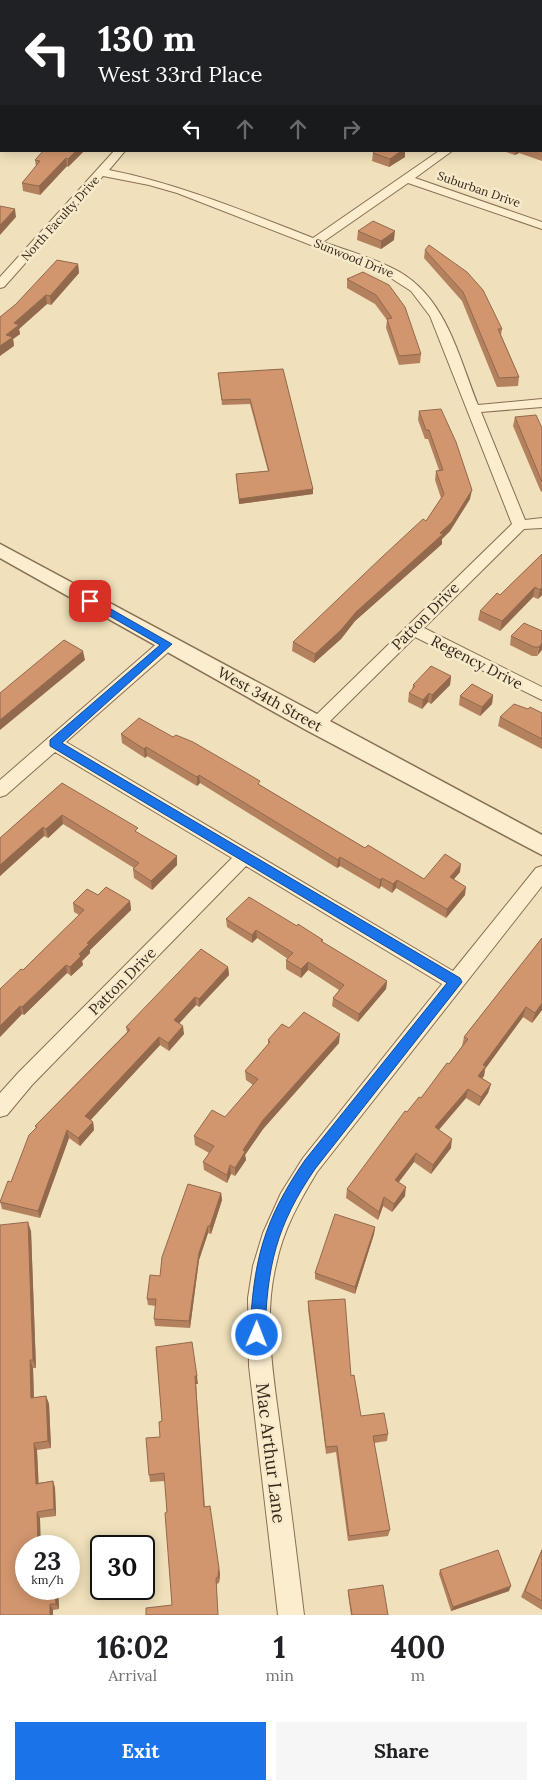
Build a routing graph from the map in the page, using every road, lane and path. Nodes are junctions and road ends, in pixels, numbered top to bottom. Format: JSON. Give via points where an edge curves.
{"nodes":[{"id":1,"x":119,"y":152,"type":"edge"},
{"id":2,"x":446,"y":152,"type":"edge"},
{"id":3,"x":100,"y":172,"type":"junction"},
{"id":4,"x":407,"y":179,"type":"junction"},
{"id":5,"x":542,"y":226,"type":"edge"},
{"id":6,"x":315,"y":242,"type":"junction"},
{"id":7,"x":0,"y":284,"type":"edge"},
{"id":8,"x":542,"y":403,"type":"edge"},
{"id":9,"x":473,"y":409,"type":"junction"},
{"id":10,"x":542,"y":523,"type":"edge"},
{"id":11,"x":520,"y":525,"type":"junction"},
{"id":12,"x":0,"y":550,"type":"edge"},
{"id":13,"x":412,"y":629,"type":"junction"},
{"id":14,"x":167,"y":644,"type":"junction"},
{"id":15,"x":542,"y":694,"type":"edge"},
{"id":16,"x":316,"y":725,"type":"junction"},
{"id":17,"x":54,"y":743,"type":"junction"},
{"id":18,"x":0,"y":790,"type":"edge"},
{"id":19,"x":542,"y":846,"type":"edge"},
{"id":20,"x":245,"y":856,"type":"junction"},
{"id":21,"x":542,"y":873,"type":"edge"},
{"id":22,"x":455,"y":982,"type":"junction"},
{"id":23,"x":0,"y":1108,"type":"edge"},
{"id":24,"x":291,"y":1615,"type":"edge"}],
"edges":[{"from":1,"to":3,"type":"street","name":"North Faculty Drive"},
{"from":2,"to":4,"type":"street"},
{"from":3,"to":6,"type":"street","name":"Sunwood Drive","via":[[172,188]]},
{"from":3,"to":7,"type":"street","name":"North Faculty Drive"},
{"from":4,"to":5,"type":"street","name":"Suburban Drive"},
{"from":4,"to":6,"type":"street"},
{"from":6,"to":9,"type":"street","name":"Sunwood Drive","via":[[387,270],[424,296],[436,316]]},
{"from":8,"to":9,"type":"street"},
{"from":9,"to":11,"type":"street","name":"Sunwood Drive"},
{"from":10,"to":11,"type":"street"},
{"from":11,"to":13,"type":"street","name":"Patton Drive"},
{"from":12,"to":14,"type":"street","name":"West 34th Street"},
{"from":13,"to":15,"type":"street","name":"Regency Drive"},
{"from":13,"to":16,"type":"street","name":"Patton Drive"},
{"from":14,"to":16,"type":"street","name":"West 34th Street"},
{"from":14,"to":17,"type":"street"},
{"from":16,"to":19,"type":"street","name":"West 34th Street"},
{"from":17,"to":18,"type":"street"},
{"from":17,"to":20,"type":"street"},
{"from":20,"to":22,"type":"street"},
{"from":20,"to":23,"type":"street","name":"Patton Drive"},
{"from":21,"to":22,"type":"street","name":"Mac Arthur Lane"},
{"from":22,"to":24,"type":"street","name":"Mac Arthur Lane","via":[[299,1181],[279,1216],[265,1258],[259,1290],[257,1335]]}]}
